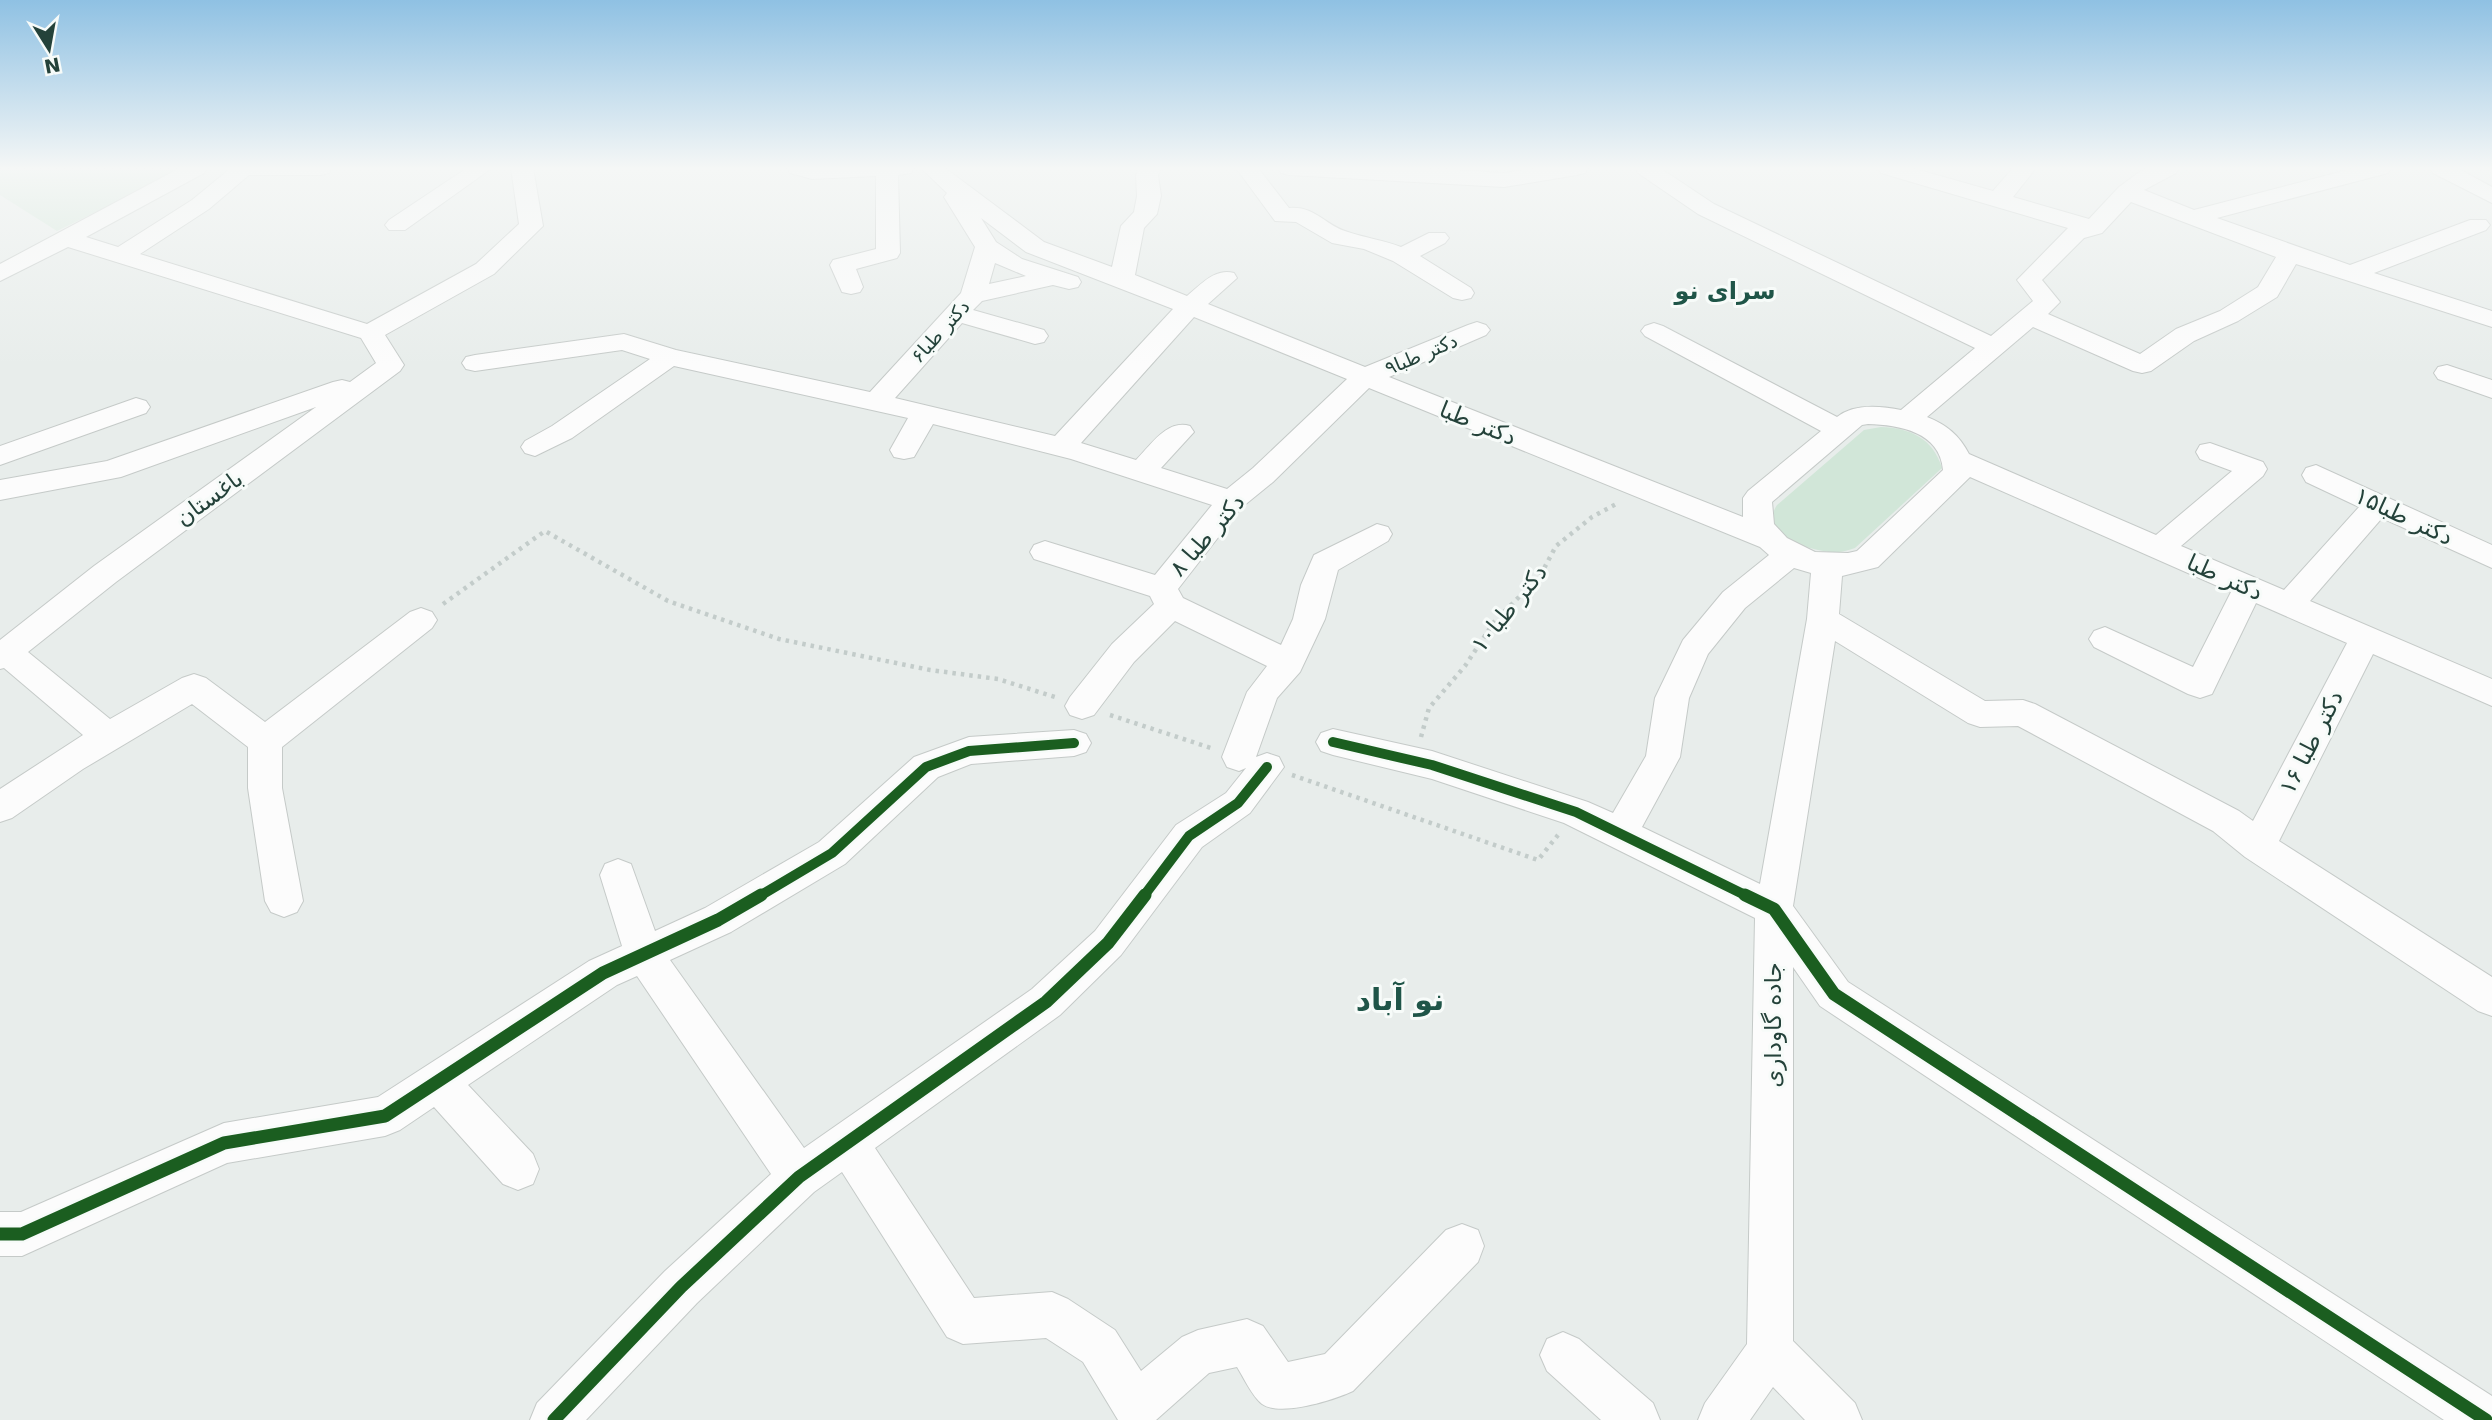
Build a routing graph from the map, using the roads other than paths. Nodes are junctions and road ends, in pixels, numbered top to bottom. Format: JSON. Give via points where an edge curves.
{"nodes":[{"id":1,"x":75,"y":234,"type":"edge"},
{"id":2,"x":155,"y":234,"type":"edge"},
{"id":3,"x":522,"y":234,"type":"edge"},
{"id":4,"x":888,"y":234,"type":"edge"},
{"id":5,"x":979,"y":234,"type":"edge"},
{"id":6,"x":1018,"y":234,"type":"edge"},
{"id":7,"x":1131,"y":234,"type":"edge"},
{"id":8,"x":1334,"y":234,"type":"edge"},
{"id":9,"x":1759,"y":234,"type":"edge"},
{"id":10,"x":2075,"y":234,"type":"edge"},
{"id":11,"x":2238,"y":234,"type":"edge"},
{"id":12,"x":2454,"y":234,"type":"edge"},
{"id":13,"x":1437,"y":238,"type":"dead end"},
{"id":14,"x":67,"y":239,"type":"junction"},
{"id":15,"x":987,"y":247,"type":"junction"},
{"id":16,"x":1035,"y":247,"type":"junction"},
{"id":17,"x":2290,"y":254,"type":"junction"},
{"id":18,"x":120,"y":256,"type":"junction"},
{"id":19,"x":1402,"y":256,"type":"junction"},
{"id":20,"x":1013,"y":264,"type":"junction"},
{"id":21,"x":2352,"y":273,"type":"junction"},
{"id":22,"x":0,"y":274,"type":"edge"},
{"id":23,"x":1052,"y":278,"type":"junction"},
{"id":24,"x":1225,"y":278,"type":"dead end"},
{"id":25,"x":1122,"y":279,"type":"junction"},
{"id":26,"x":851,"y":287,"type":"dead end"},
{"id":27,"x":1462,"y":293,"type":"dead end"},
{"id":28,"x":965,"y":304,"type":"junction"},
{"id":29,"x":1188,"y":308,"type":"junction"},
{"id":30,"x":2030,"y":316,"type":"junction"},
{"id":31,"x":2492,"y":319,"type":"edge"},
{"id":32,"x":1477,"y":330,"type":"dead end"},
{"id":33,"x":1654,"y":331,"type":"dead end"},
{"id":34,"x":370,"y":333,"type":"junction"},
{"id":35,"x":1035,"y":336,"type":"dead end"},
{"id":36,"x":1993,"y":347,"type":"junction"},
{"id":37,"x":670,"y":357,"type":"junction"},
{"id":38,"x":475,"y":363,"type":"dead end"},
{"id":39,"x":2447,"y":373,"type":"dead end"},
{"id":40,"x":375,"y":376,"type":"junction"},
{"id":41,"x":1365,"y":377,"type":"junction"},
{"id":42,"x":2492,"y":390,"type":"edge"},
{"id":43,"x":874,"y":404,"type":"junction"},
{"id":44,"x":136,"y":407,"type":"dead end"},
{"id":45,"x":925,"y":412,"type":"junction"},
{"id":46,"x":1907,"y":419,"type":"junction"},
{"id":47,"x":1839,"y":429,"type":"junction"},
{"id":48,"x":1180,"y":432,"type":"dead end"},
{"id":49,"x":535,"y":447,"type":"dead end"},
{"id":50,"x":1061,"y":447,"type":"junction"},
{"id":51,"x":904,"y":450,"type":"dead end"},
{"id":52,"x":2210,"y":452,"type":"dead end"},
{"id":53,"x":0,"y":456,"type":"edge"},
{"id":54,"x":1959,"y":461,"type":"junction"},
{"id":55,"x":1140,"y":472,"type":"junction"},
{"id":56,"x":2316,"y":475,"type":"dead end"},
{"id":57,"x":0,"y":490,"type":"edge"},
{"id":58,"x":1231,"y":501,"type":"junction"},
{"id":59,"x":2378,"y":504,"type":"junction"},
{"id":60,"x":1377,"y":534,"type":"dead end"},
{"id":61,"x":1779,"y":547,"type":"junction"},
{"id":62,"x":2159,"y":548,"type":"junction"},
{"id":63,"x":1045,"y":552,"type":"dead end"},
{"id":64,"x":2492,"y":557,"type":"edge"},
{"id":65,"x":1828,"y":565,"type":"junction"},
{"id":66,"x":2249,"y":587,"type":"junction"},
{"id":67,"x":1167,"y":597,"type":"junction"},
{"id":68,"x":2289,"y":605,"type":"junction"},
{"id":69,"x":1823,"y":619,"type":"junction"},
{"id":70,"x":421,"y":620,"type":"road end"},
{"id":71,"x":2365,"y":638,"type":"junction"},
{"id":72,"x":2105,"y":639,"type":"dead end"},
{"id":73,"x":3,"y":654,"type":"edge"},
{"id":74,"x":1289,"y":663,"type":"junction"},
{"id":75,"x":2492,"y":693,"type":"edge"},
{"id":76,"x":1082,"y":706,"type":"road end"},
{"id":77,"x":107,"y":736,"type":"junction"},
{"id":78,"x":265,"y":741,"type":"junction"},
{"id":79,"x":1333,"y":742,"type":"dead end"},
{"id":80,"x":1074,"y":743,"type":"dead end"},
{"id":81,"x":0,"y":808,"type":"edge"},
{"id":82,"x":1620,"y":833,"type":"junction"},
{"id":83,"x":2258,"y":846,"type":"junction"},
{"id":84,"x":618,"y":876,"type":"dead end"},
{"id":85,"x":284,"y":901,"type":"dead end"},
{"id":86,"x":1774,"y":909,"type":"junction"},
{"id":87,"x":644,"y":954,"type":"junction"},
{"id":88,"x":2492,"y":997,"type":"edge"},
{"id":89,"x":437,"y":1081,"type":"junction"},
{"id":90,"x":847,"y":1143,"type":"junction"},
{"id":91,"x":518,"y":1169,"type":"dead end"},
{"id":92,"x":799,"y":1177,"type":"junction"},
{"id":93,"x":0,"y":1234,"type":"edge"},
{"id":94,"x":1462,"y":1246,"type":"dead end"},
{"id":95,"x":1770,"y":1351,"type":"junction"},
{"id":96,"x":1563,"y":1355,"type":"dead end"},
{"id":97,"x":554,"y":1420,"type":"edge"},
{"id":98,"x":1636,"y":1420,"type":"edge"},
{"id":99,"x":1722,"y":1420,"type":"edge"},
{"id":100,"x":1838,"y":1420,"type":"edge"},
{"id":101,"x":2486,"y":1420,"type":"edge"}],
"edges":[{"from":1,"to":14,"type":"street"},
{"from":2,"to":18,"type":"street"},
{"from":3,"to":34,"type":"street","via":[[485,269]]},
{"from":4,"to":26,"type":"street","via":[[888,253],[842,265]]},
{"from":5,"to":15,"type":"street","name":"دکتر طبا"},
{"from":6,"to":16,"type":"street","name":"دکتر طبا"},
{"from":7,"to":25,"type":"street"},
{"from":8,"to":19,"type":"street"},
{"from":9,"to":36,"type":"street"},
{"from":10,"to":30,"type":"street","via":[[2029,280],[2047,302]]},
{"from":11,"to":17,"type":"street"},
{"from":12,"to":21,"type":"street"},
{"from":13,"to":19,"type":"street"},
{"from":14,"to":18,"type":"street"},
{"from":14,"to":22,"type":"street"},
{"from":15,"to":20,"type":"street","name":"دکتر طبا"},
{"from":15,"to":28,"type":"street","name":"دکتر طبا۶"},
{"from":16,"to":20,"type":"street"},
{"from":16,"to":25,"type":"street","name":"دکتر طبا"},
{"from":17,"to":21,"type":"street"},
{"from":17,"to":30,"type":"street","via":[[2268,292],[2185,335],[2142,365]]},
{"from":18,"to":34,"type":"street"},
{"from":19,"to":27,"type":"street"},
{"from":20,"to":23,"type":"street","name":"دکتر طبا"},
{"from":21,"to":31,"type":"street"},
{"from":23,"to":28,"type":"street"},
{"from":23,"to":29,"type":"street","name":"دکتر طبا"},
{"from":24,"to":29,"type":"street"},
{"from":25,"to":29,"type":"street","name":"دکتر طبا"},
{"from":28,"to":35,"type":"street"},
{"from":28,"to":43,"type":"street","name":"دکتر طبا۶"},
{"from":29,"to":41,"type":"street","name":"دکتر طبا"},
{"from":29,"to":50,"type":"street"},
{"from":30,"to":36,"type":"street"},
{"from":32,"to":41,"type":"street","name":"دکتر طبا۹"},
{"from":33,"to":47,"type":"street"},
{"from":34,"to":40,"type":"street","via":[[391,365]]},
{"from":36,"to":46,"type":"street"},
{"from":37,"to":38,"type":"street","via":[[624,342]]},
{"from":37,"to":43,"type":"street"},
{"from":37,"to":49,"type":"street"},
{"from":39,"to":42,"type":"street"},
{"from":40,"to":57,"type":"street","via":[[111,470]]},
{"from":40,"to":73,"type":"street","name":"باغستان"},
{"from":41,"to":58,"type":"street","name":"دکتر طبا ۸"},
{"from":41,"to":61,"type":"street","name":"دکتر طبا"},
{"from":43,"to":45,"type":"street"},
{"from":44,"to":53,"type":"street"},
{"from":45,"to":50,"type":"street"},
{"from":45,"to":51,"type":"street"},
{"from":46,"to":47,"type":"street","via":[[1868,415]]},
{"from":46,"to":54,"type":"street","via":[[1941,436]]},
{"from":47,"to":61,"type":"street","via":[[1758,498],[1756,518]]},
{"from":48,"to":55,"type":"street"},
{"from":50,"to":55,"type":"street"},
{"from":52,"to":62,"type":"street","via":[[2253,469]]},
{"from":54,"to":62,"type":"street","name":"دکتر طبا"},
{"from":54,"to":65,"type":"street","via":[[1958,473],[1867,559]]},
{"from":55,"to":58,"type":"street"},
{"from":56,"to":59,"type":"street","name":"دکتر طبا۱۵"},
{"from":58,"to":67,"type":"street","name":"دکتر طبا ۸"},
{"from":59,"to":64,"type":"street","name":"دکتر طبا۱۵"},
{"from":59,"to":68,"type":"street"},
{"from":60,"to":74,"type":"street","via":[[1325,564]]},
{"from":61,"to":65,"type":"street","name":"دکتر طبا"},
{"from":61,"to":82,"type":"street","via":[[1695,648],[1672,698],[1663,757]]},
{"from":62,"to":66,"type":"street","name":"دکتر طبا"},
{"from":63,"to":67,"type":"street"},
{"from":65,"to":69,"type":"street","name":"جاده گاوداری"},
{"from":66,"to":68,"type":"street","name":"دکتر طبا"},
{"from":66,"to":72,"type":"street","via":[[2200,685]]},
{"from":67,"to":74,"type":"street"},
{"from":67,"to":76,"type":"street","name":"دکتر طبا ۸"},
{"from":68,"to":71,"type":"street","name":"دکتر طبا"},
{"from":69,"to":83,"type":"street","via":[[1980,714],[2023,713],[2226,821]]},
{"from":69,"to":86,"type":"street","name":"جاده گاوداری"},
{"from":70,"to":78,"type":"street"},
{"from":71,"to":75,"type":"street","name":"دکتر طبا"},
{"from":71,"to":83,"type":"street","name":"دکتر طبا ۱۶"},
{"from":73,"to":77,"type":"street"},
{"from":74,"to":90,"type":"street","via":[[1263,692],[1253,762],[1238,803],[1189,836],[1108,943],[1046,1002]]},
{"from":77,"to":78,"type":"street","via":[[194,687]]},
{"from":77,"to":81,"type":"street"},
{"from":78,"to":85,"type":"street","via":[[265,788]]},
{"from":79,"to":82,"type":"street","via":[[1414,761],[1576,812]]},
{"from":80,"to":87,"type":"street","via":[[969,751],[926,767],[832,853],[718,920]]},
{"from":82,"to":86,"type":"street"},
{"from":83,"to":88,"type":"street"},
{"from":84,"to":87,"type":"street"},
{"from":86,"to":95,"type":"street","name":"جاده گاوداری"},
{"from":86,"to":101,"type":"street","via":[[1834,994]]},
{"from":87,"to":89,"type":"street","via":[[603,973]]},
{"from":87,"to":92,"type":"street"},
{"from":89,"to":91,"type":"street"},
{"from":89,"to":93,"type":"street","via":[[384,1116],[224,1143],[22,1234]]},
{"from":90,"to":92,"type":"street"},
{"from":90,"to":94,"type":"street","via":[[962,1321],[1052,1315],[1099,1346],[1136,1406],[1198,1353],[1247,1342],[1278,1387],[1337,1375]]},
{"from":92,"to":97,"type":"street","via":[[681,1287]]},
{"from":95,"to":99,"type":"street"},
{"from":95,"to":100,"type":"street"},
{"from":96,"to":98,"type":"street"}]}
